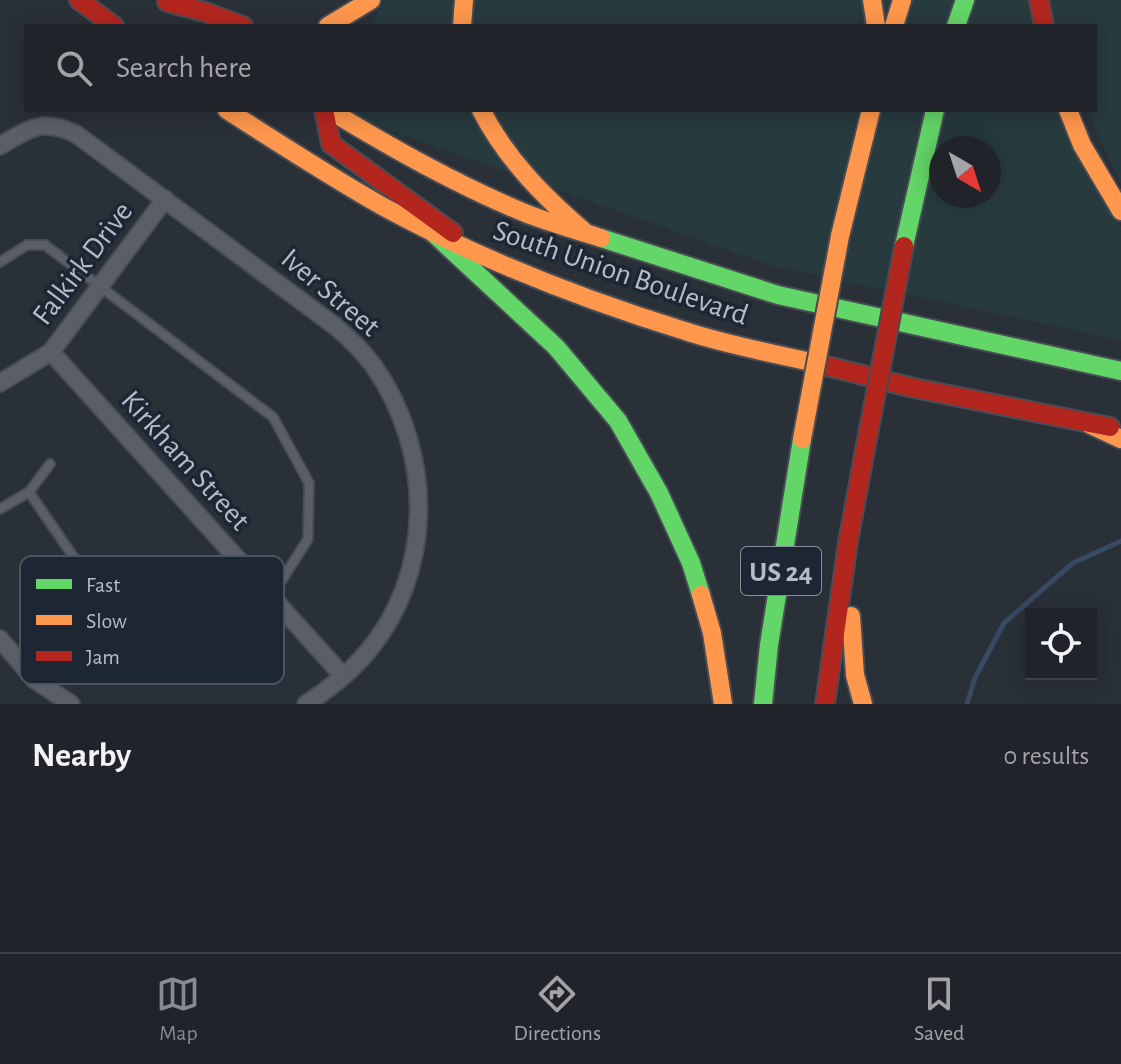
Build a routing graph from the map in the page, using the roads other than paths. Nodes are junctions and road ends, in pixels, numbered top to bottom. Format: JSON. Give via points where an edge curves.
{"nodes":[{"id":1,"x":79,"y":0,"type":"edge"},
{"id":2,"x":371,"y":0,"type":"edge"},
{"id":3,"x":384,"y":0,"type":"edge"},
{"id":4,"x":464,"y":0,"type":"edge"},
{"id":5,"x":872,"y":0,"type":"edge"},
{"id":6,"x":902,"y":0,"type":"edge"},
{"id":7,"x":965,"y":0,"type":"edge"},
{"id":8,"x":1039,"y":0,"type":"edge"},
{"id":9,"x":166,"y":1,"type":"edge"},
{"id":10,"x":111,"y":24,"type":"edge"},
{"id":11,"x":199,"y":24,"type":"edge"},
{"id":12,"x":238,"y":24,"type":"edge"},
{"id":13,"x":331,"y":24,"type":"edge"},
{"id":14,"x":369,"y":24,"type":"edge"},
{"id":15,"x":462,"y":24,"type":"edge"},
{"id":16,"x":876,"y":24,"type":"edge"},
{"id":17,"x":895,"y":24,"type":"edge"},
{"id":18,"x":957,"y":24,"type":"edge"},
{"id":19,"x":1044,"y":24,"type":"edge"},
{"id":20,"x":230,"y":112,"type":"edge"},
{"id":21,"x":326,"y":112,"type":"edge"},
{"id":22,"x":330,"y":112,"type":"edge"},
{"id":23,"x":482,"y":112,"type":"edge"},
{"id":24,"x":871,"y":112,"type":"edge"},
{"id":25,"x":935,"y":112,"type":"edge"},
{"id":26,"x":1069,"y":112,"type":"edge"},
{"id":27,"x":0,"y":146,"type":"edge"},
{"id":28,"x":165,"y":199,"type":"junction"},
{"id":29,"x":1121,"y":211,"type":"edge"},
{"id":30,"x":430,"y":230,"type":"junction"},
{"id":31,"x":586,"y":233,"type":"junction"},
{"id":32,"x":483,"y":255,"type":"junction"},
{"id":33,"x":0,"y":262,"type":"edge"},
{"id":34,"x":101,"y":285,"type":"junction"},
{"id":35,"x":51,"y":352,"type":"junction"},
{"id":36,"x":1121,"y":371,"type":"edge"},
{"id":37,"x":0,"y":383,"type":"edge"},
{"id":38,"x":1089,"y":424,"type":"junction"},
{"id":39,"x":1121,"y":428,"type":"edge"},
{"id":40,"x":1121,"y":439,"type":"edge"},
{"id":41,"x":50,"y":464,"type":"dead end"},
{"id":42,"x":29,"y":492,"type":"junction"},
{"id":43,"x":0,"y":509,"type":"edge"},
{"id":44,"x":848,"y":542,"type":"junction"},
{"id":45,"x":73,"y":556,"type":"edge"},
{"id":46,"x":234,"y":556,"type":"edge"},
{"id":47,"x":284,"y":577,"type":"edge"},
{"id":48,"x":284,"y":611,"type":"edge"},
{"id":49,"x":0,"y":639,"type":"edge"},
{"id":50,"x":20,"y":662,"type":"edge"},
{"id":51,"x":343,"y":676,"type":"junction"},
{"id":52,"x":41,"y":684,"type":"edge"},
{"id":53,"x":71,"y":704,"type":"edge"},
{"id":54,"x":306,"y":704,"type":"edge"},
{"id":55,"x":723,"y":704,"type":"edge"},
{"id":56,"x":763,"y":704,"type":"edge"},
{"id":57,"x":825,"y":704,"type":"edge"},
{"id":58,"x":863,"y":704,"type":"edge"}],
"edges":[{"from":1,"to":10,"type":"main road"},
{"from":2,"to":13,"type":"main road"},
{"from":3,"to":14,"type":"main road"},
{"from":4,"to":15,"type":"main road"},
{"from":5,"to":16,"type":"main road"},
{"from":6,"to":17,"type":"main road"},
{"from":7,"to":18,"type":"main road"},
{"from":8,"to":19,"type":"main road"},
{"from":9,"to":11,"type":"main road"},
{"from":9,"to":12,"type":"main road"},
{"from":20,"to":30,"type":"main road","name":"South Union Boulevard"},
{"from":21,"to":32,"type":"main road","via":[[331,144]]},
{"from":22,"to":31,"type":"main road","name":"South Union Boulevard","via":[[483,194]]},
{"from":23,"to":31,"type":"main road","via":[[520,170]]},
{"from":24,"to":56,"type":"main road","number":"US 24","bridge":true,"via":[[840,236],[802,439]]},
{"from":25,"to":44,"type":"main road","number":"US 24","bridge":true},
{"from":26,"to":29,"type":"main road"},
{"from":27,"to":28,"type":"street","name":"Iver Street","via":[[40,126],[62,128]]},
{"from":28,"to":34,"type":"street","name":"Falkirk Drive"},
{"from":28,"to":51,"type":"street","name":"Iver Street","via":[[355,344],[385,383],[408,431],[419,482],[410,570],[380,636]]},
{"from":30,"to":32,"type":"main road","name":"South Union Boulevard"},
{"from":30,"to":55,"type":"main road","via":[[556,347],[618,421],[691,563],[712,633]]},
{"from":31,"to":36,"type":"main road","name":"South Union Boulevard","via":[[778,295]]},
{"from":32,"to":38,"type":"main road","name":"South Union Boulevard","via":[[687,332]]},
{"from":33,"to":34,"type":"lane","via":[[27,245],[45,245]]},
{"from":34,"to":35,"type":"street","name":"Falkirk Drive"},
{"from":34,"to":47,"type":"lane","via":[[273,417],[309,483],[308,539]]},
{"from":35,"to":37,"type":"street","name":"Falkirk Drive"},
{"from":35,"to":46,"type":"street","name":"Kirkham Street"},
{"from":38,"to":39,"type":"main road","name":"South Union Boulevard"},
{"from":38,"to":40,"type":"main road"},
{"from":41,"to":42,"type":"lane"},
{"from":42,"to":43,"type":"lane"},
{"from":42,"to":45,"type":"lane"},
{"from":44,"to":57,"type":"main road","number":"US 24"},
{"from":44,"to":58,"type":"main road","via":[[855,675]]},
{"from":48,"to":51,"type":"street","name":"Kirkham Street"},
{"from":49,"to":50,"type":"street"},
{"from":51,"to":54,"type":"street","name":"Iver Street"},
{"from":52,"to":53,"type":"street"}]}
